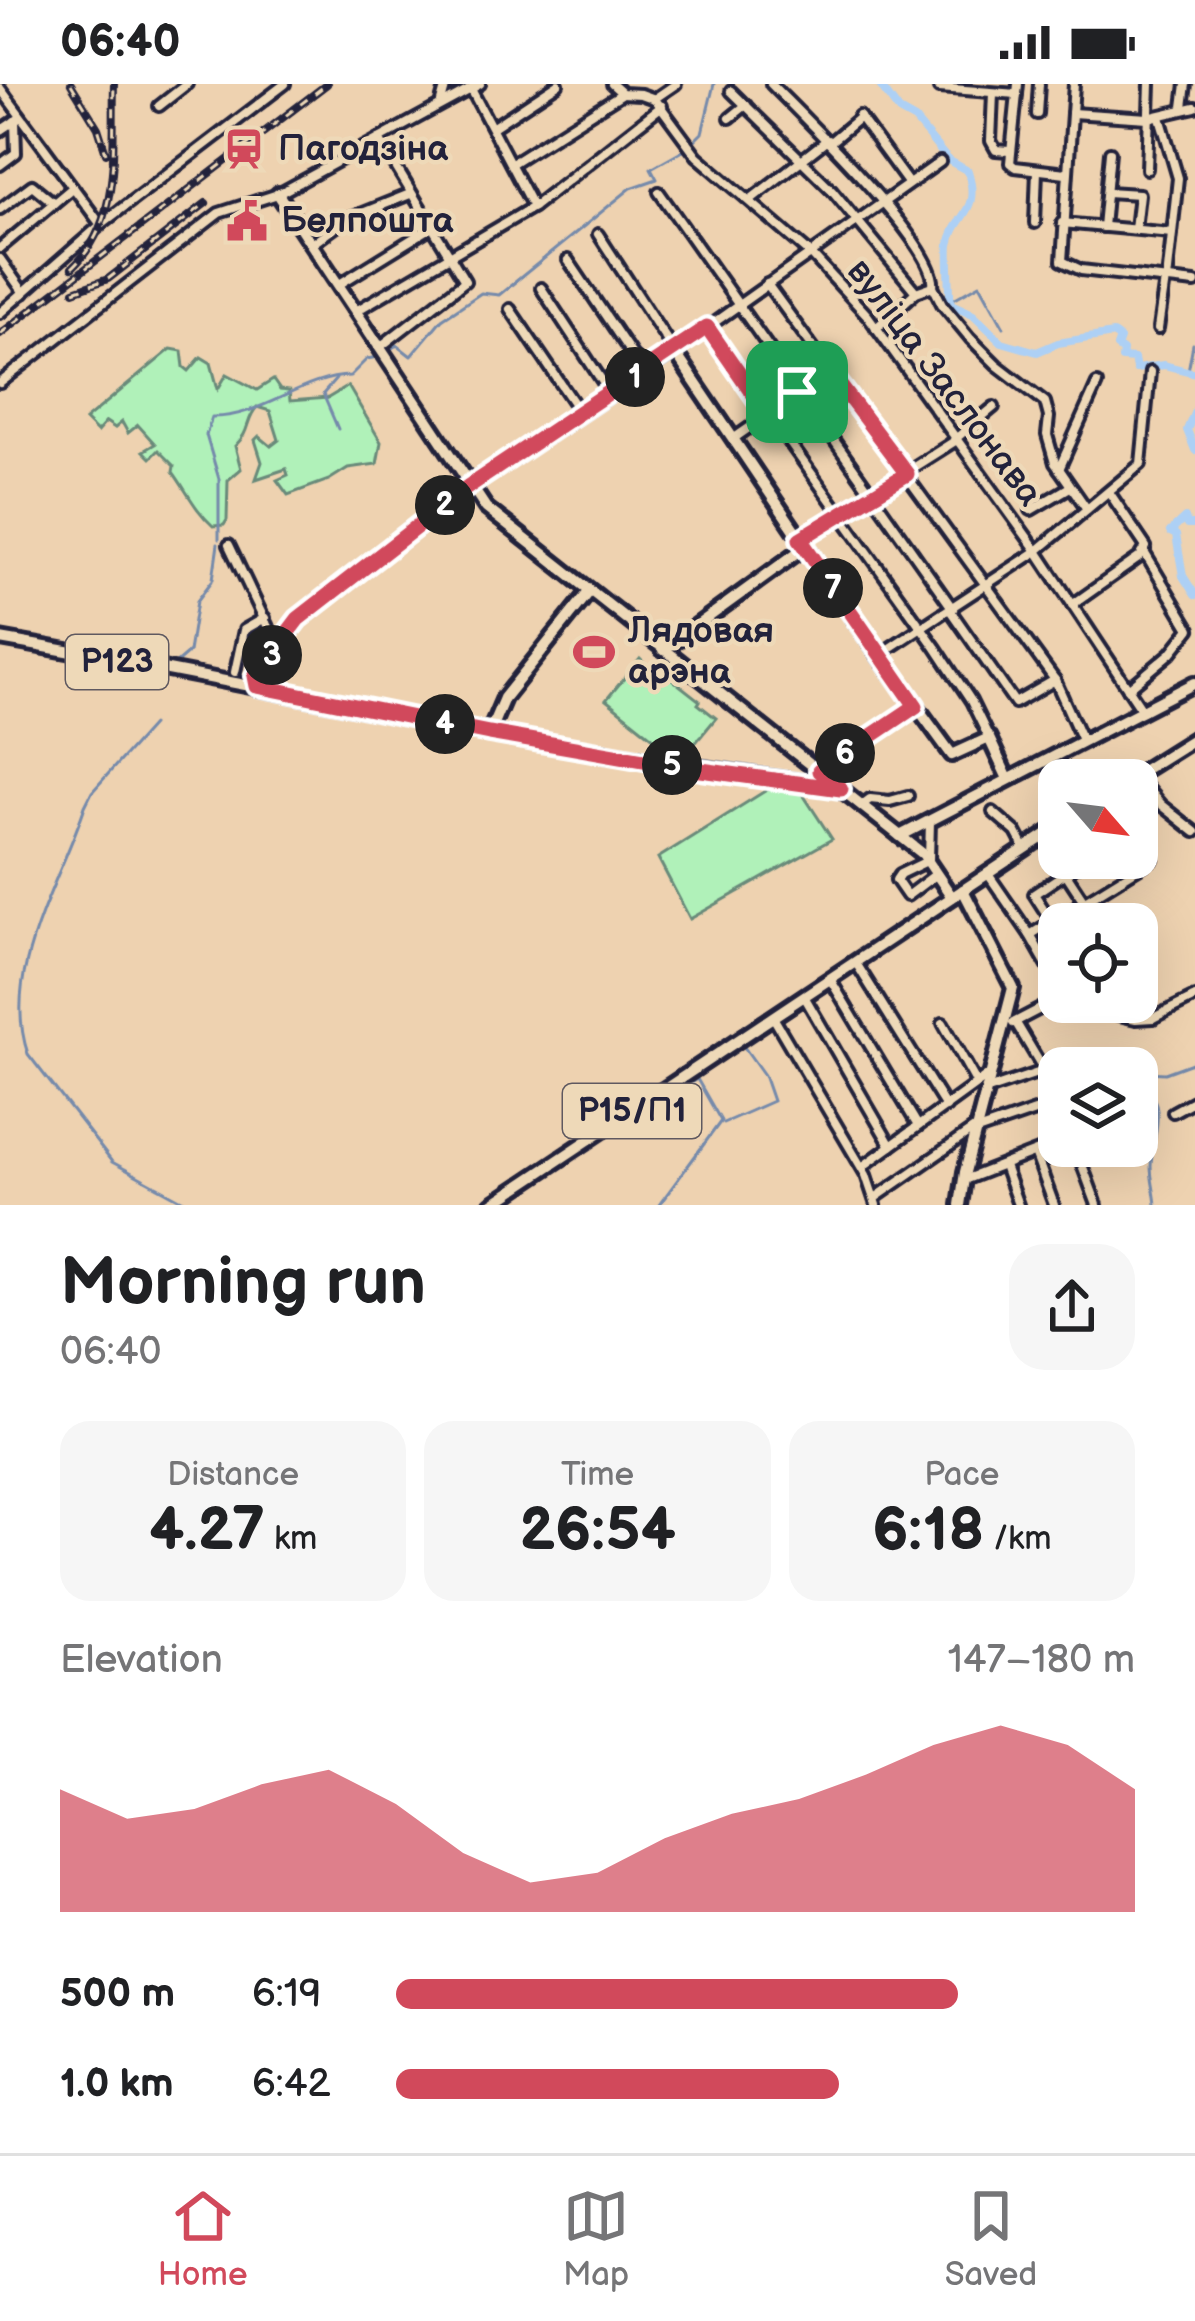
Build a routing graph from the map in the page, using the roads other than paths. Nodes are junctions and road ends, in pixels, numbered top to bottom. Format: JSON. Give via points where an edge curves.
{"nodes":[{"id":1,"x":187,"y":84,"type":"edge"},
{"id":2,"x":285,"y":84,"type":"edge"},
{"id":3,"x":446,"y":84,"type":"edge"},
{"id":4,"x":558,"y":84,"type":"edge"},
{"id":5,"x":612,"y":84,"type":"edge"},
{"id":6,"x":676,"y":84,"type":"edge"},
{"id":7,"x":771,"y":84,"type":"edge"},
{"id":8,"x":1039,"y":84,"type":"edge"},
{"id":9,"x":1074,"y":84,"type":"edge"},
{"id":10,"x":1150,"y":84,"type":"edge"},
{"id":11,"x":1188,"y":84,"type":"edge"},
{"id":12,"x":476,"y":86,"type":"edge"},
{"id":13,"x":0,"y":88,"type":"edge"},
{"id":14,"x":939,"y":88,"type":"dead end"},
{"id":15,"x":1017,"y":89,"type":"edge"},
{"id":16,"x":731,"y":91,"type":"dead end"},
{"id":17,"x":622,"y":93,"type":"junction"},
{"id":18,"x":993,"y":93,"type":"junction"},
{"id":19,"x":654,"y":99,"type":"junction"},
{"id":20,"x":441,"y":102,"type":"junction"},
{"id":21,"x":1195,"y":103,"type":"edge"},
{"id":22,"x":746,"y":105,"type":"junction"},
{"id":23,"x":159,"y":106,"type":"dead end"},
{"id":24,"x":662,"y":106,"type":"junction"},
{"id":25,"x":1183,"y":107,"type":"junction"},
{"id":26,"x":1072,"y":113,"type":"junction"},
{"id":27,"x":1037,"y":114,"type":"dead end"},
{"id":28,"x":1160,"y":117,"type":"junction"},
{"id":29,"x":730,"y":118,"type":"dead end"},
{"id":30,"x":1148,"y":118,"type":"junction"},
{"id":31,"x":17,"y":120,"type":"junction"},
{"id":32,"x":493,"y":127,"type":"junction"},
{"id":33,"x":0,"y":130,"type":"edge"},
{"id":34,"x":379,"y":139,"type":"junction"},
{"id":35,"x":828,"y":142,"type":"junction"},
{"id":36,"x":1009,"y":151,"type":"junction"},
{"id":37,"x":1110,"y":152,"type":"dead end"},
{"id":38,"x":804,"y":161,"type":"junction"},
{"id":39,"x":940,"y":162,"type":"dead end"},
{"id":40,"x":512,"y":164,"type":"junction"},
{"id":41,"x":0,"y":165,"type":"edge"},
{"id":42,"x":1147,"y":169,"type":"dead end"},
{"id":43,"x":1037,"y":170,"type":"junction"},
{"id":44,"x":1066,"y":173,"type":"junction"},
{"id":45,"x":908,"y":184,"type":"junction"},
{"id":46,"x":72,"y":188,"type":"junction"},
{"id":47,"x":659,"y":192,"type":"dead end"},
{"id":48,"x":1107,"y":192,"type":"junction"},
{"id":49,"x":278,"y":194,"type":"junction"},
{"id":50,"x":410,"y":194,"type":"junction"},
{"id":51,"x":750,"y":200,"type":"junction"},
{"id":52,"x":881,"y":202,"type":"junction"},
{"id":53,"x":54,"y":203,"type":"junction"},
{"id":54,"x":533,"y":208,"type":"junction"},
{"id":55,"x":0,"y":209,"type":"edge"},
{"id":56,"x":856,"y":219,"type":"junction"},
{"id":57,"x":1035,"y":223,"type":"dead end"},
{"id":58,"x":1062,"y":223,"type":"junction"},
{"id":59,"x":101,"y":225,"type":"junction"},
{"id":60,"x":1103,"y":227,"type":"junction"},
{"id":61,"x":430,"y":228,"type":"junction"},
{"id":62,"x":1135,"y":229,"type":"junction"},
{"id":63,"x":1172,"y":232,"type":"junction"},
{"id":64,"x":598,"y":233,"type":"dead end"},
{"id":65,"x":312,"y":244,"type":"junction"},
{"id":66,"x":0,"y":248,"type":"edge"},
{"id":67,"x":811,"y":254,"type":"junction"},
{"id":68,"x":448,"y":255,"type":"junction"},
{"id":69,"x":0,"y":259,"type":"edge"},
{"id":70,"x":568,"y":260,"type":"dead end"},
{"id":71,"x":1166,"y":280,"type":"junction"},
{"id":72,"x":767,"y":284,"type":"junction"},
{"id":73,"x":1195,"y":284,"type":"edge"},
{"id":74,"x":338,"y":285,"type":"junction"},
{"id":75,"x":933,"y":286,"type":"junction"},
{"id":76,"x":541,"y":288,"type":"dead end"},
{"id":77,"x":24,"y":292,"type":"junction"},
{"id":78,"x":916,"y":292,"type":"junction"},
{"id":79,"x":738,"y":304,"type":"junction"},
{"id":80,"x":509,"y":308,"type":"dead end"},
{"id":81,"x":356,"y":311,"type":"junction"},
{"id":82,"x":0,"y":313,"type":"edge"},
{"id":83,"x":707,"y":327,"type":"junction"},
{"id":84,"x":876,"y":328,"type":"junction"},
{"id":85,"x":1158,"y":329,"type":"dead end"},
{"id":86,"x":379,"y":347,"type":"junction"},
{"id":87,"x":674,"y":351,"type":"junction"},
{"id":88,"x":643,"y":371,"type":"junction"},
{"id":89,"x":830,"y":372,"type":"junction"},
{"id":90,"x":1150,"y":372,"type":"dead end"},
{"id":91,"x":0,"y":383,"type":"edge"},
{"id":92,"x":1096,"y":383,"type":"dead end"},
{"id":93,"x":797,"y":392,"type":"junction"},
{"id":94,"x":610,"y":393,"type":"junction"},
{"id":95,"x":994,"y":406,"type":"dead end"},
{"id":96,"x":580,"y":412,"type":"junction"},
{"id":97,"x":767,"y":414,"type":"junction"},
{"id":98,"x":733,"y":439,"type":"junction"},
{"id":99,"x":954,"y":440,"type":"junction"},
{"id":100,"x":1058,"y":470,"type":"junction"},
{"id":101,"x":907,"y":474,"type":"junction"},
{"id":102,"x":469,"y":486,"type":"junction"},
{"id":103,"x":1070,"y":487,"type":"junction"},
{"id":104,"x":1108,"y":491,"type":"junction"},
{"id":105,"x":871,"y":495,"type":"junction"},
{"id":106,"x":1088,"y":509,"type":"junction"},
{"id":107,"x":1031,"y":510,"type":"dead end"},
{"id":108,"x":842,"y":514,"type":"junction"},
{"id":109,"x":802,"y":543,"type":"junction"},
{"id":110,"x":230,"y":545,"type":"dead end"},
{"id":111,"x":1037,"y":551,"type":"junction"},
{"id":112,"x":1144,"y":552,"type":"junction"},
{"id":113,"x":989,"y":585,"type":"junction"},
{"id":114,"x":590,"y":592,"type":"junction"},
{"id":115,"x":1072,"y":605,"type":"junction"},
{"id":116,"x":951,"y":609,"type":"junction"},
{"id":117,"x":265,"y":618,"type":"junction"},
{"id":118,"x":922,"y":628,"type":"junction"},
{"id":119,"x":0,"y":639,"type":"edge"},
{"id":120,"x":275,"y":650,"type":"junction"},
{"id":121,"x":663,"y":650,"type":"junction"},
{"id":122,"x":880,"y":655,"type":"junction"},
{"id":123,"x":235,"y":677,"type":"junction"},
{"id":124,"x":264,"y":679,"type":"junction"},
{"id":125,"x":1055,"y":680,"type":"junction"},
{"id":126,"x":1195,"y":683,"type":"edge"},
{"id":127,"x":1128,"y":689,"type":"junction"},
{"id":128,"x":916,"y":706,"type":"junction"},
{"id":129,"x":1143,"y":711,"type":"junction"},
{"id":130,"x":489,"y":733,"type":"junction"},
{"id":131,"x":988,"y":738,"type":"junction"},
{"id":132,"x":1195,"y":738,"type":"edge"},
{"id":133,"x":1082,"y":740,"type":"junction"},
{"id":134,"x":1158,"y":761,"type":"edge"},
{"id":135,"x":819,"y":771,"type":"junction"},
{"id":136,"x":1008,"y":779,"type":"junction"},
{"id":137,"x":809,"y":784,"type":"junction"},
{"id":138,"x":841,"y":789,"type":"junction"},
{"id":139,"x":908,"y":796,"type":"dead end"},
{"id":140,"x":1158,"y":802,"type":"edge"},
{"id":141,"x":862,"y":805,"type":"junction"},
{"id":142,"x":993,"y":812,"type":"dead end"},
{"id":143,"x":930,"y":819,"type":"junction"},
{"id":144,"x":1195,"y":832,"type":"edge"},
{"id":145,"x":900,"y":836,"type":"junction"},
{"id":146,"x":1038,"y":840,"type":"edge"},
{"id":147,"x":1025,"y":849,"type":"junction"},
{"id":148,"x":929,"y":860,"type":"junction"},
{"id":149,"x":937,"y":874,"type":"junction"},
{"id":150,"x":988,"y":874,"type":"junction"},
{"id":151,"x":1057,"y":879,"type":"edge"},
{"id":152,"x":1070,"y":879,"type":"edge"},
{"id":153,"x":1121,"y":879,"type":"edge"},
{"id":154,"x":957,"y":894,"type":"junction"},
{"id":155,"x":1085,"y":901,"type":"junction"},
{"id":156,"x":1040,"y":903,"type":"edge"},
{"id":157,"x":1082,"y":903,"type":"edge"},
{"id":158,"x":1038,"y":930,"type":"edge"},
{"id":159,"x":1030,"y":935,"type":"junction"},
{"id":160,"x":1038,"y":949,"type":"edge"},
{"id":161,"x":856,"y":963,"type":"junction"},
{"id":162,"x":830,"y":979,"type":"junction"},
{"id":163,"x":804,"y":997,"type":"junction"},
{"id":164,"x":1195,"y":997,"type":"edge"},
{"id":165,"x":1038,"y":1010,"type":"edge"},
{"id":166,"x":1158,"y":1016,"type":"edge"},
{"id":167,"x":773,"y":1017,"type":"junction"},
{"id":168,"x":943,"y":1023,"type":"dead end"},
{"id":169,"x":1011,"y":1023,"type":"junction"},
{"id":170,"x":1038,"y":1061,"type":"edge"},
{"id":171,"x":1038,"y":1072,"type":"edge"},
{"id":172,"x":992,"y":1073,"type":"junction"},
{"id":173,"x":976,"y":1082,"type":"junction"},
{"id":174,"x":987,"y":1090,"type":"junction"},
{"id":175,"x":1195,"y":1100,"type":"edge"},
{"id":176,"x":946,"y":1107,"type":"junction"},
{"id":177,"x":1038,"y":1110,"type":"edge"},
{"id":178,"x":1173,"y":1112,"type":"dead end"},
{"id":179,"x":918,"y":1126,"type":"junction"},
{"id":180,"x":977,"y":1129,"type":"junction"},
{"id":181,"x":891,"y":1146,"type":"junction"},
{"id":182,"x":1038,"y":1152,"type":"edge"},
{"id":183,"x":1035,"y":1153,"type":"junction"},
{"id":184,"x":1004,"y":1166,"type":"junction"},
{"id":185,"x":1083,"y":1167,"type":"edge"},
{"id":186,"x":862,"y":1168,"type":"junction"},
{"id":187,"x":963,"y":1180,"type":"junction"},
{"id":188,"x":876,"y":1202,"type":"edge"},
{"id":189,"x":491,"y":1205,"type":"edge"},
{"id":190,"x":961,"y":1205,"type":"edge"},
{"id":191,"x":1018,"y":1205,"type":"edge"},
{"id":192,"x":1054,"y":1205,"type":"edge"},
{"id":193,"x":1097,"y":1205,"type":"edge"}],
"edges":[{"from":1,"to":23,"type":"street"},
{"from":2,"to":59,"type":"street"},
{"from":3,"to":20,"type":"street"},
{"from":4,"to":32,"type":"street"},
{"from":5,"to":17,"type":"street"},
{"from":6,"to":19,"type":"street"},
{"from":7,"to":35,"type":"street"},
{"from":8,"to":27,"type":"street"},
{"from":9,"to":26,"type":"street"},
{"from":10,"to":30,"type":"street"},
{"from":11,"to":21,"type":"street"},
{"from":11,"to":25,"type":"street"},
{"from":12,"to":20,"type":"street"},
{"from":12,"to":32,"type":"street"},
{"from":13,"to":31,"type":"street"},
{"from":14,"to":18,"type":"street"},
{"from":15,"to":18,"type":"street"},
{"from":15,"to":36,"type":"street"},
{"from":16,"to":22,"type":"street"},
{"from":17,"to":19,"type":"street"},
{"from":17,"to":40,"type":"street"},
{"from":18,"to":36,"type":"street","via":[[991,141]]},
{"from":19,"to":24,"type":"street","name":"вуліца Заслонава"},
{"from":20,"to":34,"type":"street"},
{"from":21,"to":25,"type":"street"},
{"from":22,"to":29,"type":"street"},
{"from":22,"to":38,"type":"street"},
{"from":24,"to":51,"type":"street","name":"вуліца Заслонава","via":[[689,146]]},
{"from":24,"to":54,"type":"street"},
{"from":25,"to":28,"type":"street"},
{"from":26,"to":30,"type":"street"},
{"from":26,"to":44,"type":"street"},
{"from":28,"to":30,"type":"street"},
{"from":28,"to":63,"type":"street","via":[[1177,168]]},
{"from":30,"to":42,"type":"street"},
{"from":31,"to":33,"type":"street"},
{"from":31,"to":41,"type":"street","via":[[16,153]]},
{"from":31,"to":46,"type":"street"},
{"from":32,"to":40,"type":"street"},
{"from":34,"to":49,"type":"street"},
{"from":34,"to":50,"type":"street"},
{"from":35,"to":38,"type":"street"},
{"from":35,"to":45,"type":"street","via":[[860,117]]},
{"from":35,"to":52,"type":"street"},
{"from":36,"to":43,"type":"street","via":[[1012,165]]},
{"from":37,"to":48,"type":"street"},
{"from":38,"to":51,"type":"street"},
{"from":38,"to":56,"type":"street"},
{"from":39,"to":45,"type":"street"},
{"from":40,"to":54,"type":"street"},
{"from":43,"to":44,"type":"street"},
{"from":43,"to":57,"type":"street"},
{"from":44,"to":58,"type":"street"},
{"from":45,"to":52,"type":"street"},
{"from":46,"to":53,"type":"street"},
{"from":46,"to":59,"type":"street"},
{"from":47,"to":79,"type":"street"},
{"from":48,"to":60,"type":"street"},
{"from":48,"to":62,"type":"street","via":[[1139,194]]},
{"from":49,"to":65,"type":"main road"},
{"from":49,"to":91,"type":"street","via":[[219,213]]},
{"from":50,"to":61,"type":"street"},
{"from":50,"to":65,"type":"street","via":[[345,220]]},
{"from":51,"to":67,"type":"street","name":"вуліца Заслонава"},
{"from":52,"to":56,"type":"street"},
{"from":52,"to":75,"type":"street","via":[[930,263]]},
{"from":53,"to":55,"type":"street","via":[[32,185]]},
{"from":53,"to":66,"type":"street"},
{"from":54,"to":68,"type":"street"},
{"from":56,"to":67,"type":"street"},
{"from":56,"to":78,"type":"street"},
{"from":58,"to":60,"type":"street"},
{"from":58,"to":71,"type":"street","via":[[1064,265]]},
{"from":59,"to":77,"type":"street"},
{"from":60,"to":62,"type":"street"},
{"from":61,"to":68,"type":"street"},
{"from":61,"to":74,"type":"street"},
{"from":62,"to":63,"type":"street"},
{"from":63,"to":71,"type":"street"},
{"from":64,"to":87,"type":"street"},
{"from":65,"to":74,"type":"main road"},
{"from":67,"to":72,"type":"street"},
{"from":67,"to":84,"type":"street","name":"вуліца Заслонава"},
{"from":68,"to":81,"type":"street"},
{"from":68,"to":86,"type":"street","via":[[464,285]]},
{"from":69,"to":77,"type":"street"},
{"from":70,"to":88,"type":"street"},
{"from":71,"to":73,"type":"street"},
{"from":71,"to":85,"type":"street"},
{"from":72,"to":79,"type":"street"},
{"from":72,"to":89,"type":"street"},
{"from":74,"to":81,"type":"main road"},
{"from":75,"to":78,"type":"street"},
{"from":75,"to":100,"type":"street","via":[[970,338],[1045,403]]},
{"from":76,"to":94,"type":"street"},
{"from":77,"to":82,"type":"street"},
{"from":78,"to":84,"type":"street"},
{"from":79,"to":83,"type":"street"},
{"from":79,"to":93,"type":"street"},
{"from":80,"to":96,"type":"street"},
{"from":81,"to":86,"type":"main road"},
{"from":83,"to":87,"type":"street"},
{"from":83,"to":97,"type":"street"},
{"from":84,"to":99,"type":"street","name":"вуліца Заслонава"},
{"from":86,"to":102,"type":"main road"},
{"from":87,"to":88,"type":"main road"},
{"from":87,"to":98,"type":"main road"},
{"from":88,"to":94,"type":"main road"},
{"from":89,"to":93,"type":"street"},
{"from":89,"to":101,"type":"street"},
{"from":90,"to":104,"type":"street","via":[[1144,458]]},
{"from":92,"to":100,"type":"street"},
{"from":93,"to":97,"type":"street"},
{"from":93,"to":105,"type":"street"},
{"from":94,"to":96,"type":"main road"},
{"from":95,"to":99,"type":"street"},
{"from":96,"to":102,"type":"main road"},
{"from":97,"to":98,"type":"street"},
{"from":97,"to":108,"type":"street"},
{"from":98,"to":109,"type":"main road"},
{"from":99,"to":101,"type":"street"},
{"from":99,"to":111,"type":"street","name":"вуліца Заслонава"},
{"from":100,"to":103,"type":"street"},
{"from":101,"to":105,"type":"street"},
{"from":101,"to":113,"type":"street"},
{"from":102,"to":114,"type":"main road","via":[[498,520]]},
{"from":102,"to":120,"type":"main road","via":[[298,619]]},
{"from":103,"to":106,"type":"street"},
{"from":103,"to":107,"type":"street"},
{"from":104,"to":106,"type":"street"},
{"from":104,"to":112,"type":"street","via":[[1143,537]]},
{"from":105,"to":108,"type":"street"},
{"from":105,"to":116,"type":"street"},
{"from":106,"to":111,"type":"street"},
{"from":108,"to":109,"type":"street"},
{"from":108,"to":118,"type":"street"},
{"from":109,"to":121,"type":"main road"},
{"from":109,"to":122,"type":"main road"},
{"from":110,"to":117,"type":"street"},
{"from":111,"to":113,"type":"street"},
{"from":111,"to":115,"type":"street","name":"вуліца Заслонава"},
{"from":112,"to":115,"type":"street"},
{"from":112,"to":127,"type":"street","via":[[1190,629]]},
{"from":113,"to":116,"type":"street"},
{"from":113,"to":125,"type":"street"},
{"from":114,"to":121,"type":"main road"},
{"from":114,"to":130,"type":"main road","via":[[504,698]]},
{"from":115,"to":127,"type":"street","name":"вуліца Заслонава"},
{"from":116,"to":118,"type":"street"},
{"from":116,"to":125,"type":"street","via":[[1015,703]]},
{"from":117,"to":120,"type":"street"},
{"from":117,"to":123,"type":"street","via":[[244,630]]},
{"from":118,"to":122,"type":"street"},
{"from":118,"to":131,"type":"street"},
{"from":119,"to":123,"type":"main road","number":"Р123"},
{"from":120,"to":124,"type":"main road"},
{"from":121,"to":135,"type":"main road"},
{"from":122,"to":128,"type":"main road"},
{"from":123,"to":124,"type":"main road","number":"Р123"},
{"from":124,"to":130,"type":"main road","number":"Р123","via":[[286,692]]},
{"from":125,"to":133,"type":"street"},
{"from":126,"to":129,"type":"main road"},
{"from":127,"to":129,"type":"street","name":"вуліца Заслонава"},
{"from":128,"to":131,"type":"main road","via":[[952,755]]},
{"from":128,"to":135,"type":"street"},
{"from":129,"to":133,"type":"main road"},
{"from":130,"to":137,"type":"main road","number":"Р123"},
{"from":131,"to":136,"type":"main road"},
{"from":132,"to":134,"type":"main road"},
{"from":133,"to":136,"type":"main road"},
{"from":135,"to":137,"type":"main road"},
{"from":135,"to":138,"type":"main road"},
{"from":136,"to":143,"type":"main road"},
{"from":137,"to":138,"type":"main road","number":"Р123"},
{"from":138,"to":141,"type":"main road","number":"Р123"},
{"from":139,"to":141,"type":"street"},
{"from":140,"to":144,"type":"street"},
{"from":141,"to":145,"type":"main road","number":"Р123"},
{"from":142,"to":147,"type":"street"},
{"from":143,"to":145,"type":"main road"},
{"from":143,"to":148,"type":"street"},
{"from":145,"to":148,"type":"main road"},
{"from":146,"to":147,"type":"main road","number":"Р15/П1"},
{"from":147,"to":150,"type":"main road","number":"Р15/П1"},
{"from":148,"to":149,"type":"main road"},
{"from":148,"to":149,"type":"street","via":[[897,877],[902,892]]},
{"from":149,"to":154,"type":"main road"},
{"from":150,"to":154,"type":"main road","number":"Р15/П1"},
{"from":150,"to":159,"type":"street"},
{"from":151,"to":156,"type":"street","via":[[1034,894]]},
{"from":152,"to":155,"type":"street"},
{"from":153,"to":155,"type":"street"},
{"from":154,"to":161,"type":"main road","number":"Р15/П1"},
{"from":154,"to":169,"type":"main road","via":[[1011,978]]},
{"from":155,"to":157,"type":"street"},
{"from":158,"to":159,"type":"street"},
{"from":159,"to":160,"type":"street"},
{"from":161,"to":162,"type":"main road","number":"Р15/П1"},
{"from":161,"to":176,"type":"street"},
{"from":162,"to":163,"type":"main road","number":"Р15/П1"},
{"from":162,"to":179,"type":"street"},
{"from":163,"to":167,"type":"main road","number":"Р15/П1"},
{"from":163,"to":181,"type":"street"},
{"from":164,"to":166,"type":"street"},
{"from":165,"to":169,"type":"street"},
{"from":167,"to":186,"type":"street"},
{"from":167,"to":189,"type":"main road","number":"Р15/П1"},
{"from":168,"to":173,"type":"street"},
{"from":169,"to":170,"type":"street"},
{"from":169,"to":172,"type":"main road"},
{"from":171,"to":174,"type":"street"},
{"from":172,"to":173,"type":"street"},
{"from":172,"to":174,"type":"main road"},
{"from":173,"to":176,"type":"street"},
{"from":174,"to":180,"type":"main road"},
{"from":175,"to":178,"type":"street"},
{"from":176,"to":179,"type":"street"},
{"from":177,"to":180,"type":"street"},
{"from":179,"to":181,"type":"street"},
{"from":180,"to":187,"type":"main road"},
{"from":180,"to":188,"type":"street"},
{"from":181,"to":186,"type":"street"},
{"from":182,"to":183,"type":"street"},
{"from":183,"to":184,"type":"street"},
{"from":183,"to":192,"type":"street"},
{"from":184,"to":187,"type":"street"},
{"from":184,"to":191,"type":"street"},
{"from":185,"to":193,"type":"street"},
{"from":186,"to":188,"type":"street"},
{"from":187,"to":190,"type":"main road"}]}
